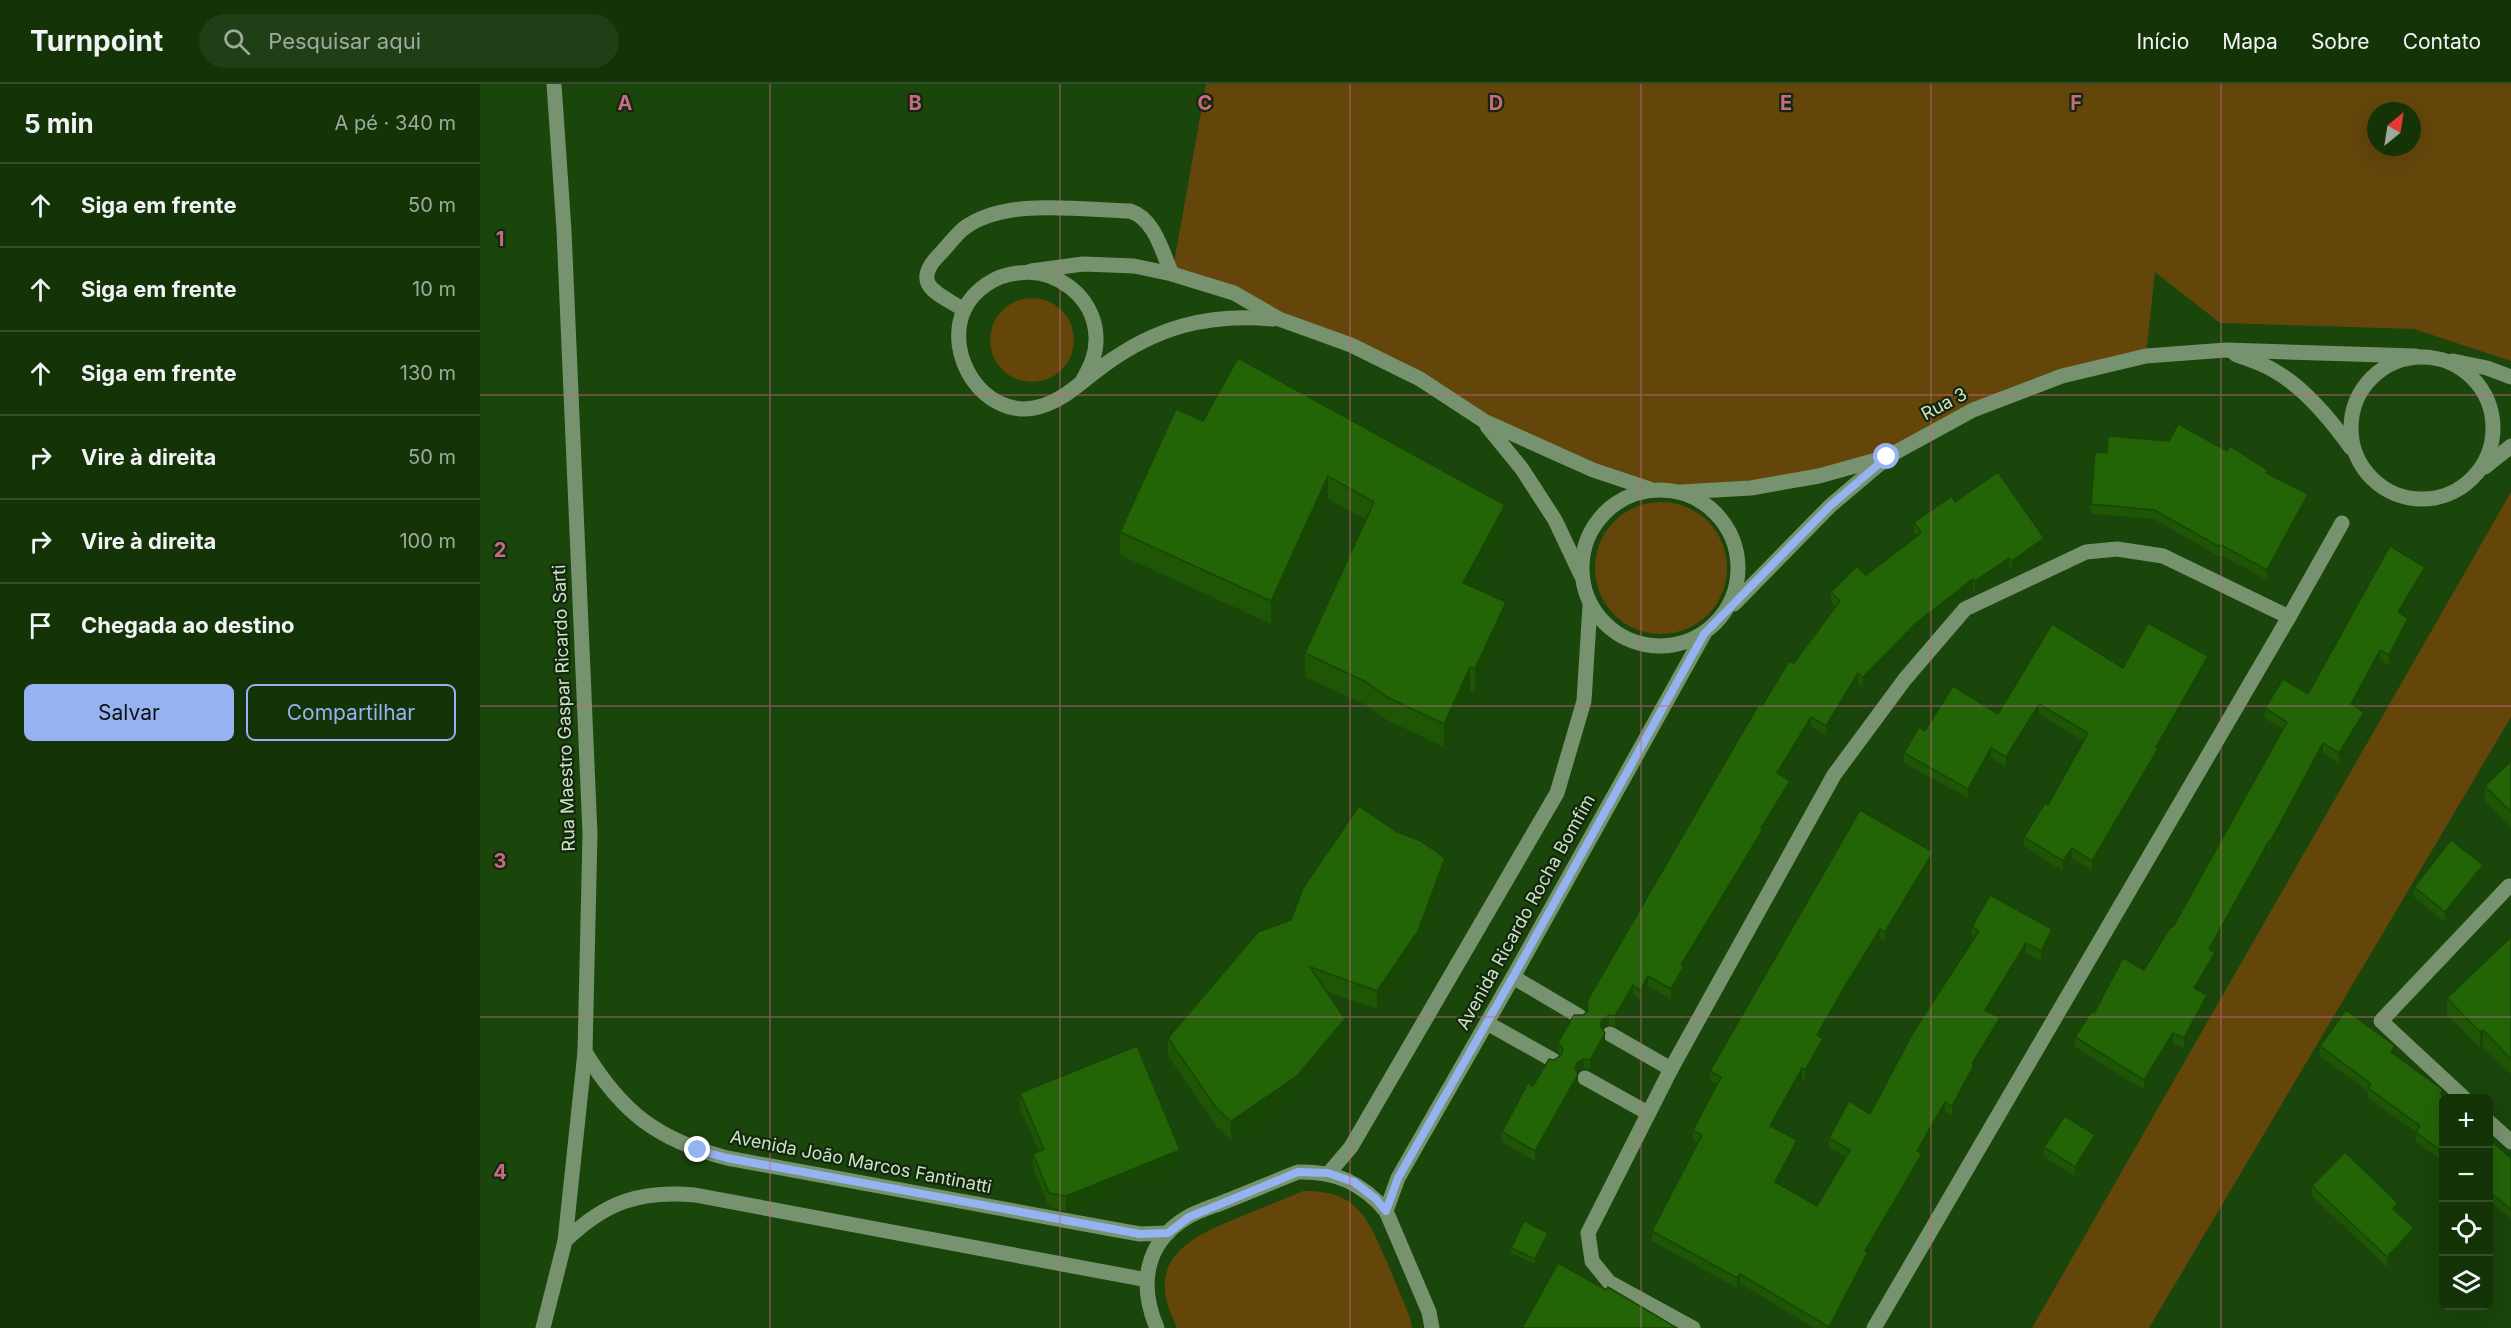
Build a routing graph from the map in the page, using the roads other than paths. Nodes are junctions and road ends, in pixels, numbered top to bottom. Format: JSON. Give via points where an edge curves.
{"nodes":[{"id":1,"x":554,"y":84,"type":"edge"},
{"id":2,"x":1031,"y":271,"type":"junction"},
{"id":3,"x":1172,"y":274,"type":"junction"},
{"id":4,"x":964,"y":310,"type":"junction"},
{"id":5,"x":1279,"y":319,"type":"junction"},
{"id":6,"x":2226,"y":350,"type":"junction"},
{"id":7,"x":2416,"y":356,"type":"junction"},
{"id":8,"x":2438,"y":358,"type":"junction"},
{"id":9,"x":2511,"y":377,"type":"edge"},
{"id":10,"x":1081,"y":383,"type":"junction"},
{"id":11,"x":1484,"y":422,"type":"junction"},
{"id":12,"x":2511,"y":446,"type":"edge"},
{"id":13,"x":2355,"y":456,"type":"junction"},
{"id":14,"x":1887,"y":457,"type":"junction"},
{"id":15,"x":2476,"y":475,"type":"junction"},
{"id":16,"x":1650,"y":489,"type":"junction"},
{"id":17,"x":1681,"y":492,"type":"junction"},
{"id":18,"x":2342,"y":522,"type":"dead end"},
{"id":19,"x":1581,"y":576,"type":"junction"},
{"id":20,"x":1590,"y":605,"type":"junction"},
{"id":21,"x":1725,"y":613,"type":"junction"},
{"id":22,"x":2289,"y":617,"type":"junction"},
{"id":23,"x":1704,"y":634,"type":"junction"},
{"id":24,"x":2509,"y":886,"type":"dead end"},
{"id":25,"x":1513,"y":977,"type":"junction"},
{"id":26,"x":1579,"y":1016,"type":"edge"},
{"id":27,"x":1487,"y":1023,"type":"junction"},
{"id":28,"x":1610,"y":1034,"type":"dead end"},
{"id":29,"x":585,"y":1052,"type":"junction"},
{"id":30,"x":1553,"y":1060,"type":"edge"},
{"id":31,"x":1671,"y":1069,"type":"junction"},
{"id":32,"x":1585,"y":1078,"type":"dead end"},
{"id":33,"x":2460,"y":1094,"type":"edge"},
{"id":34,"x":1648,"y":1113,"type":"junction"},
{"id":35,"x":2493,"y":1126,"type":"edge"},
{"id":36,"x":2511,"y":1142,"type":"edge"},
{"id":37,"x":1328,"y":1173,"type":"junction"},
{"id":38,"x":1386,"y":1211,"type":"junction"},
{"id":39,"x":1168,"y":1233,"type":"junction"},
{"id":40,"x":565,"y":1241,"type":"junction"},
{"id":41,"x":1147,"y":1280,"type":"junction"},
{"id":42,"x":543,"y":1328,"type":"edge"},
{"id":43,"x":1156,"y":1328,"type":"edge"},
{"id":44,"x":1432,"y":1328,"type":"edge"},
{"id":45,"x":1693,"y":1328,"type":"edge"},
{"id":46,"x":1874,"y":1328,"type":"edge"}],
"edges":[{"from":1,"to":29,"type":"street","name":"Rua Maestro Gaspar Ricardo Sarti","via":[[590,834]]},
{"from":2,"to":3,"type":"street","via":[[1083,264],[1134,266]]},
{"from":2,"to":4,"type":"street","via":[[1005,274],[981,288]]},
{"from":2,"to":10,"type":"street","via":[[1056,277],[1076,291],[1090,312],[1096,336],[1093,361]]},
{"from":3,"to":4,"type":"street","via":[[1149,223],[1139,214],[1023,208],[992,215],[964,229],[928,267],[924,277],[928,286]]},
{"from":3,"to":5,"type":"street","via":[[1234,293]]},
{"from":4,"to":10,"type":"street","via":[[958,336],[962,363],[976,387],[998,402],[1031,409],[1054,404]]},
{"from":5,"to":10,"type":"street","via":[[1204,319],[1168,329],[1133,345]]},
{"from":5,"to":11,"type":"street","via":[[1352,345],[1420,379]]},
{"from":6,"to":7,"type":"street","name":"Rua 3"},
{"from":6,"to":13,"type":"street","name":"Rua 3","via":[[2274,370],[2313,402],[2336,426]]},
{"from":6,"to":14,"type":"street","name":"Rua 3","via":[[2146,356],[2062,376],[1973,410]]},
{"from":7,"to":8,"type":"street"},
{"from":7,"to":13,"type":"street","via":[[2374,373],[2360,391],[2352,412],[2350,434]]},
{"from":8,"to":9,"type":"street"},
{"from":8,"to":15,"type":"street","via":[[2459,367],[2478,383],[2490,405],[2493,429],[2488,454]]},
{"from":11,"to":16,"type":"street","via":[[1593,470]]},
{"from":11,"to":19,"type":"street","via":[[1550,512]]},
{"from":12,"to":15,"type":"street"},
{"from":13,"to":15,"type":"street","via":[[2385,489],[2408,498],[2433,499],[2456,490]]},
{"from":14,"to":17,"type":"street","name":"Rua 3","via":[[1820,476],[1751,488]]},
{"from":14,"to":21,"type":"street","via":[[1776,558]]},
{"from":16,"to":17,"type":"street"},
{"from":16,"to":19,"type":"street","via":[[1621,499],[1598,519],[1584,545]]},
{"from":17,"to":21,"type":"street","via":[[1708,505],[1728,527],[1738,555],[1738,586]]},
{"from":18,"to":22,"type":"street"},
{"from":19,"to":20,"type":"street"},
{"from":20,"to":23,"type":"street","via":[[1606,626],[1628,640],[1653,647],[1680,645]]},
{"from":20,"to":37,"type":"street","name":"Avenida Ricardo Rocha Bomfim","via":[[1584,700],[1557,793],[1357,1137]]},
{"from":21,"to":23,"type":"street"},
{"from":22,"to":31,"type":"street","via":[[2163,556],[2117,549],[2086,552],[1965,609],[1905,679],[1834,775]]},
{"from":22,"to":46,"type":"street"},
{"from":23,"to":25,"type":"street","name":"Avenida Ricardo Rocha Bomfim"},
{"from":24,"to":33,"type":"street","via":[[2381,1021]]},
{"from":25,"to":26,"type":"street"},
{"from":25,"to":27,"type":"street","name":"Avenida Ricardo Rocha Bomfim"},
{"from":27,"to":30,"type":"street"},
{"from":27,"to":38,"type":"street","name":"Avenida Ricardo Rocha Bomfim","via":[[1398,1178]]},
{"from":28,"to":31,"type":"street"},
{"from":29,"to":39,"type":"street","name":"Avenida João Marcos Fantinatti","via":[[620,1102],[670,1138],[698,1150],[1140,1234]]},
{"from":29,"to":40,"type":"street","name":"Rua Maestro Gaspar Ricardo Sarti"},
{"from":31,"to":34,"type":"street"},
{"from":32,"to":34,"type":"street"},
{"from":34,"to":45,"type":"street","via":[[1588,1233],[1592,1261],[1609,1282]]},
{"from":35,"to":36,"type":"street"},
{"from":37,"to":38,"type":"street","via":[[1354,1182]]},
{"from":37,"to":39,"type":"street","via":[[1298,1172],[1189,1217]]},
{"from":38,"to":44,"type":"street","via":[[1429,1312]]},
{"from":39,"to":41,"type":"street","via":[[1154,1255]]},
{"from":40,"to":41,"type":"street","via":[[582,1224],[624,1201],[671,1193]]},
{"from":40,"to":42,"type":"street","name":"Rua Maestro Gaspar Ricardo Sarti"},
{"from":41,"to":43,"type":"street","via":[[1148,1307]]}]}
